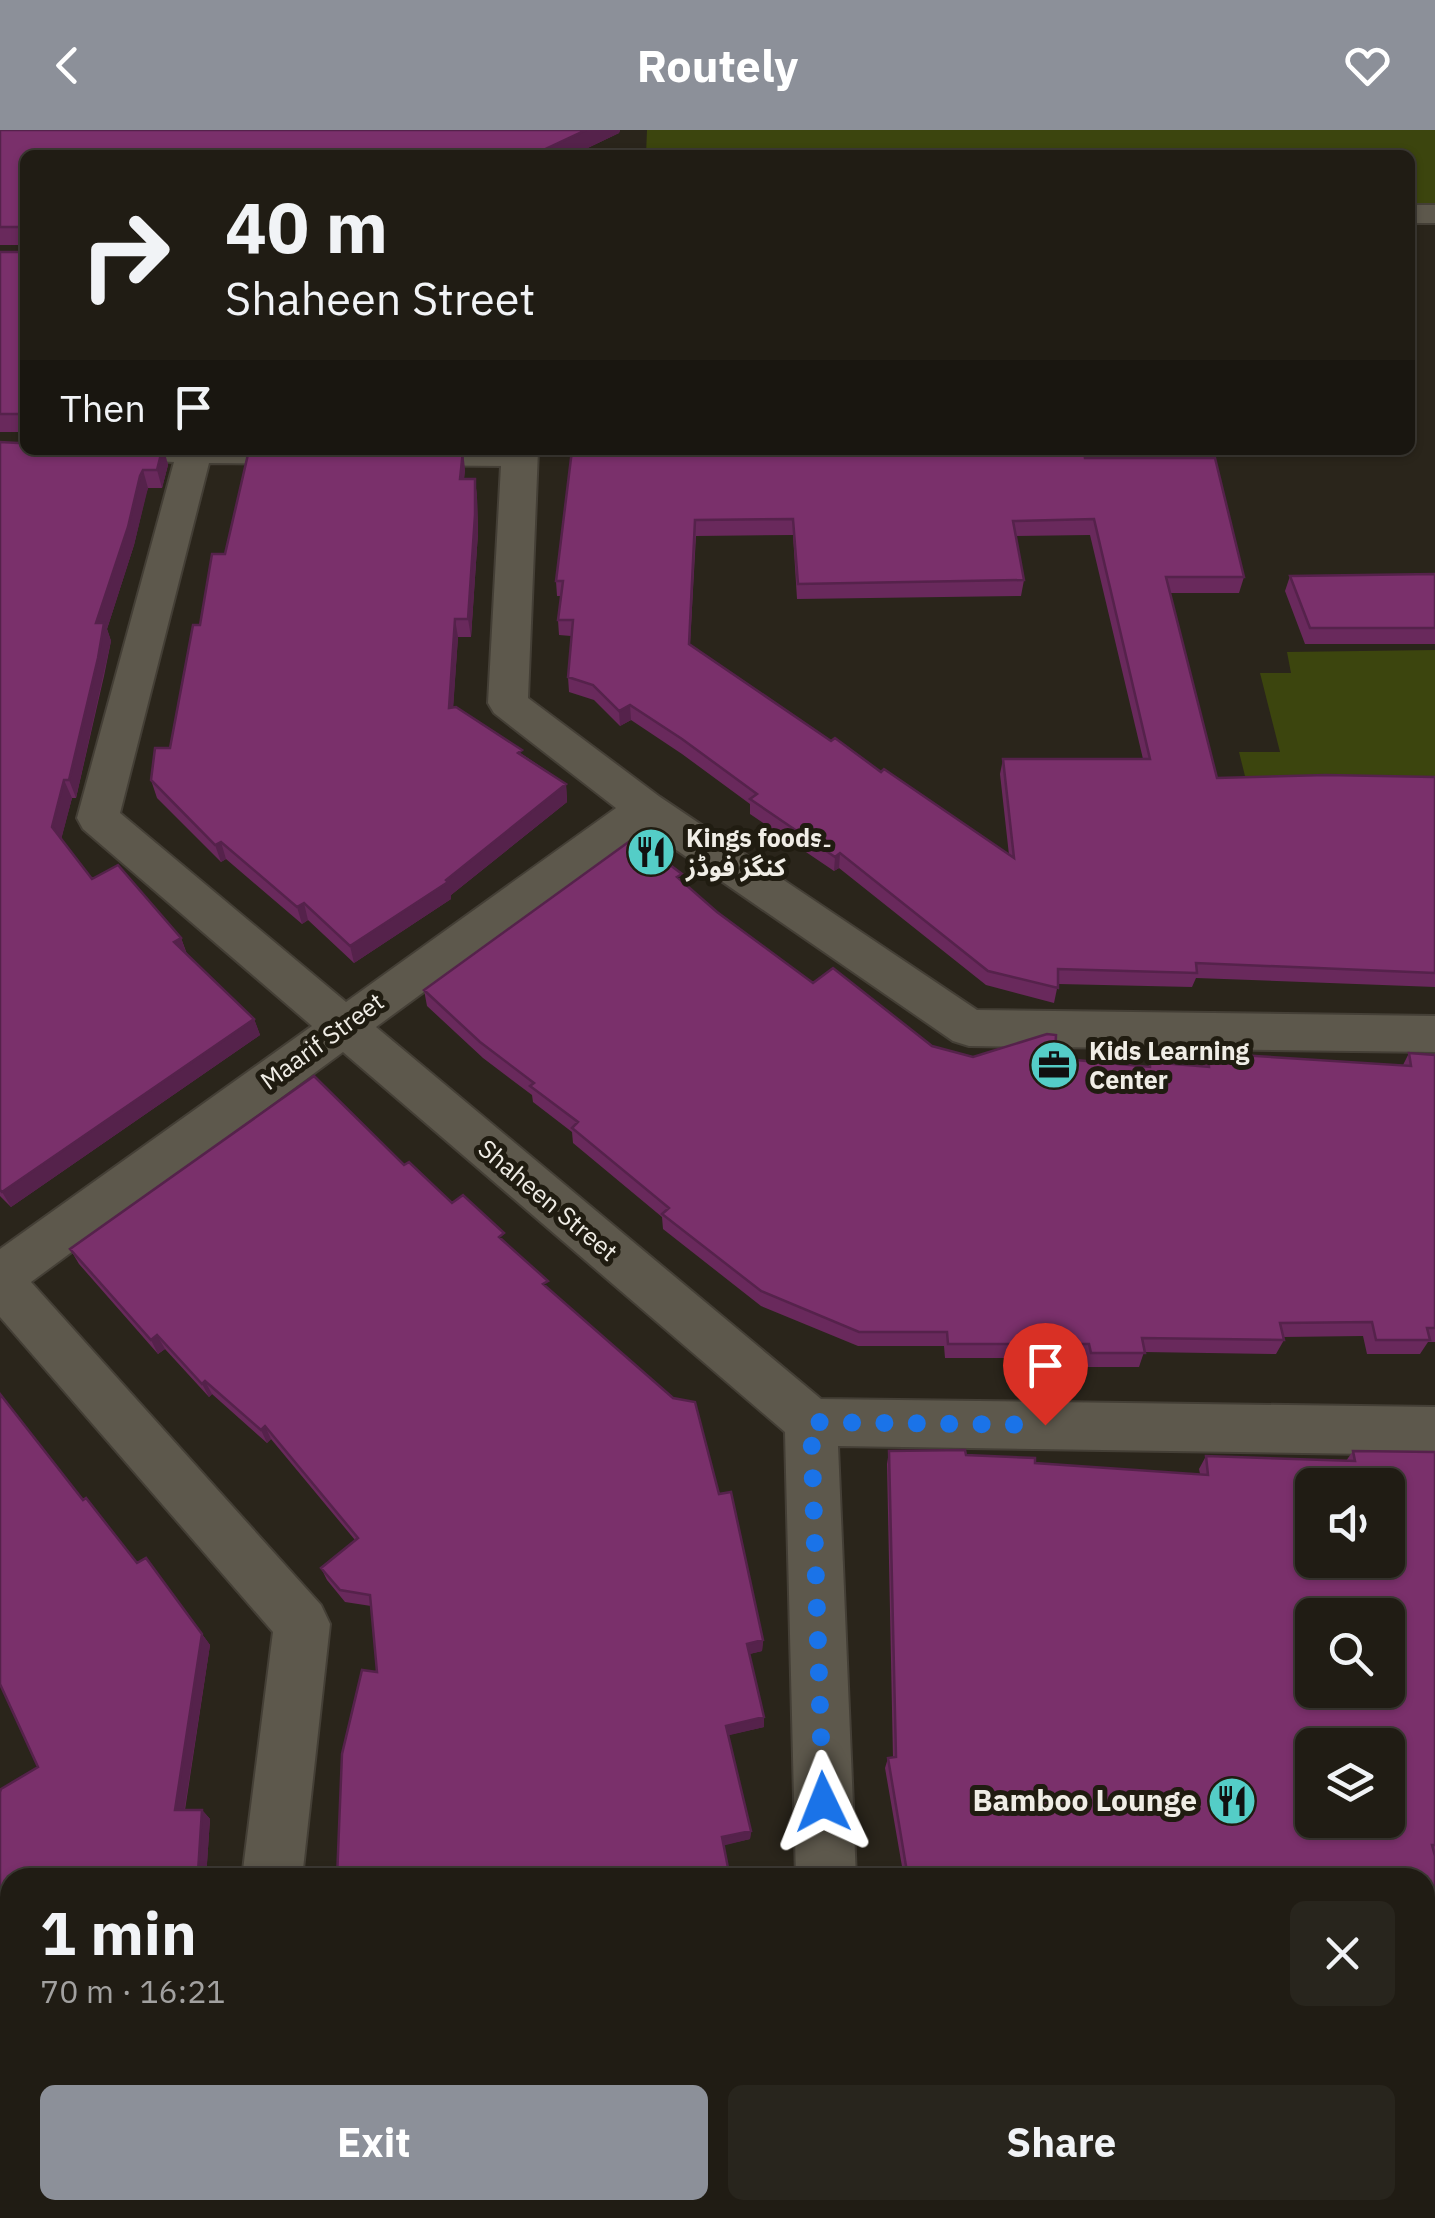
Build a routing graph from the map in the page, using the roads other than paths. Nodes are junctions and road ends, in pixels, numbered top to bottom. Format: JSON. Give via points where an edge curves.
{"nodes":[{"id":1,"x":193,"y":455,"type":"edge"},
{"id":2,"x":520,"y":455,"type":"edge"},
{"id":3,"x":645,"y":808,"type":"junction"},
{"id":4,"x":343,"y":1026,"type":"junction"},
{"id":5,"x":1435,"y":1034,"type":"edge"},
{"id":6,"x":0,"y":1280,"type":"edge"},
{"id":7,"x":811,"y":1422,"type":"junction"},
{"id":8,"x":1435,"y":1431,"type":"edge"},
{"id":9,"x":273,"y":1868,"type":"edge"},
{"id":10,"x":826,"y":1868,"type":"edge"}],
"edges":[{"from":1,"to":4,"type":"street","name":"Shaheen Street","via":[[98,818]]},
{"from":2,"to":3,"type":"street","via":[[508,703]]},
{"from":3,"to":4,"type":"street","name":"Maarif Street"},
{"from":3,"to":5,"type":"street","via":[[969,1028]]},
{"from":4,"to":6,"type":"street","name":"Maarif Street"},
{"from":4,"to":7,"type":"street","name":"Shaheen Street"},
{"from":6,"to":9,"type":"street","via":[[302,1624]]},
{"from":7,"to":8,"type":"street"},
{"from":7,"to":10,"type":"street"}]}
